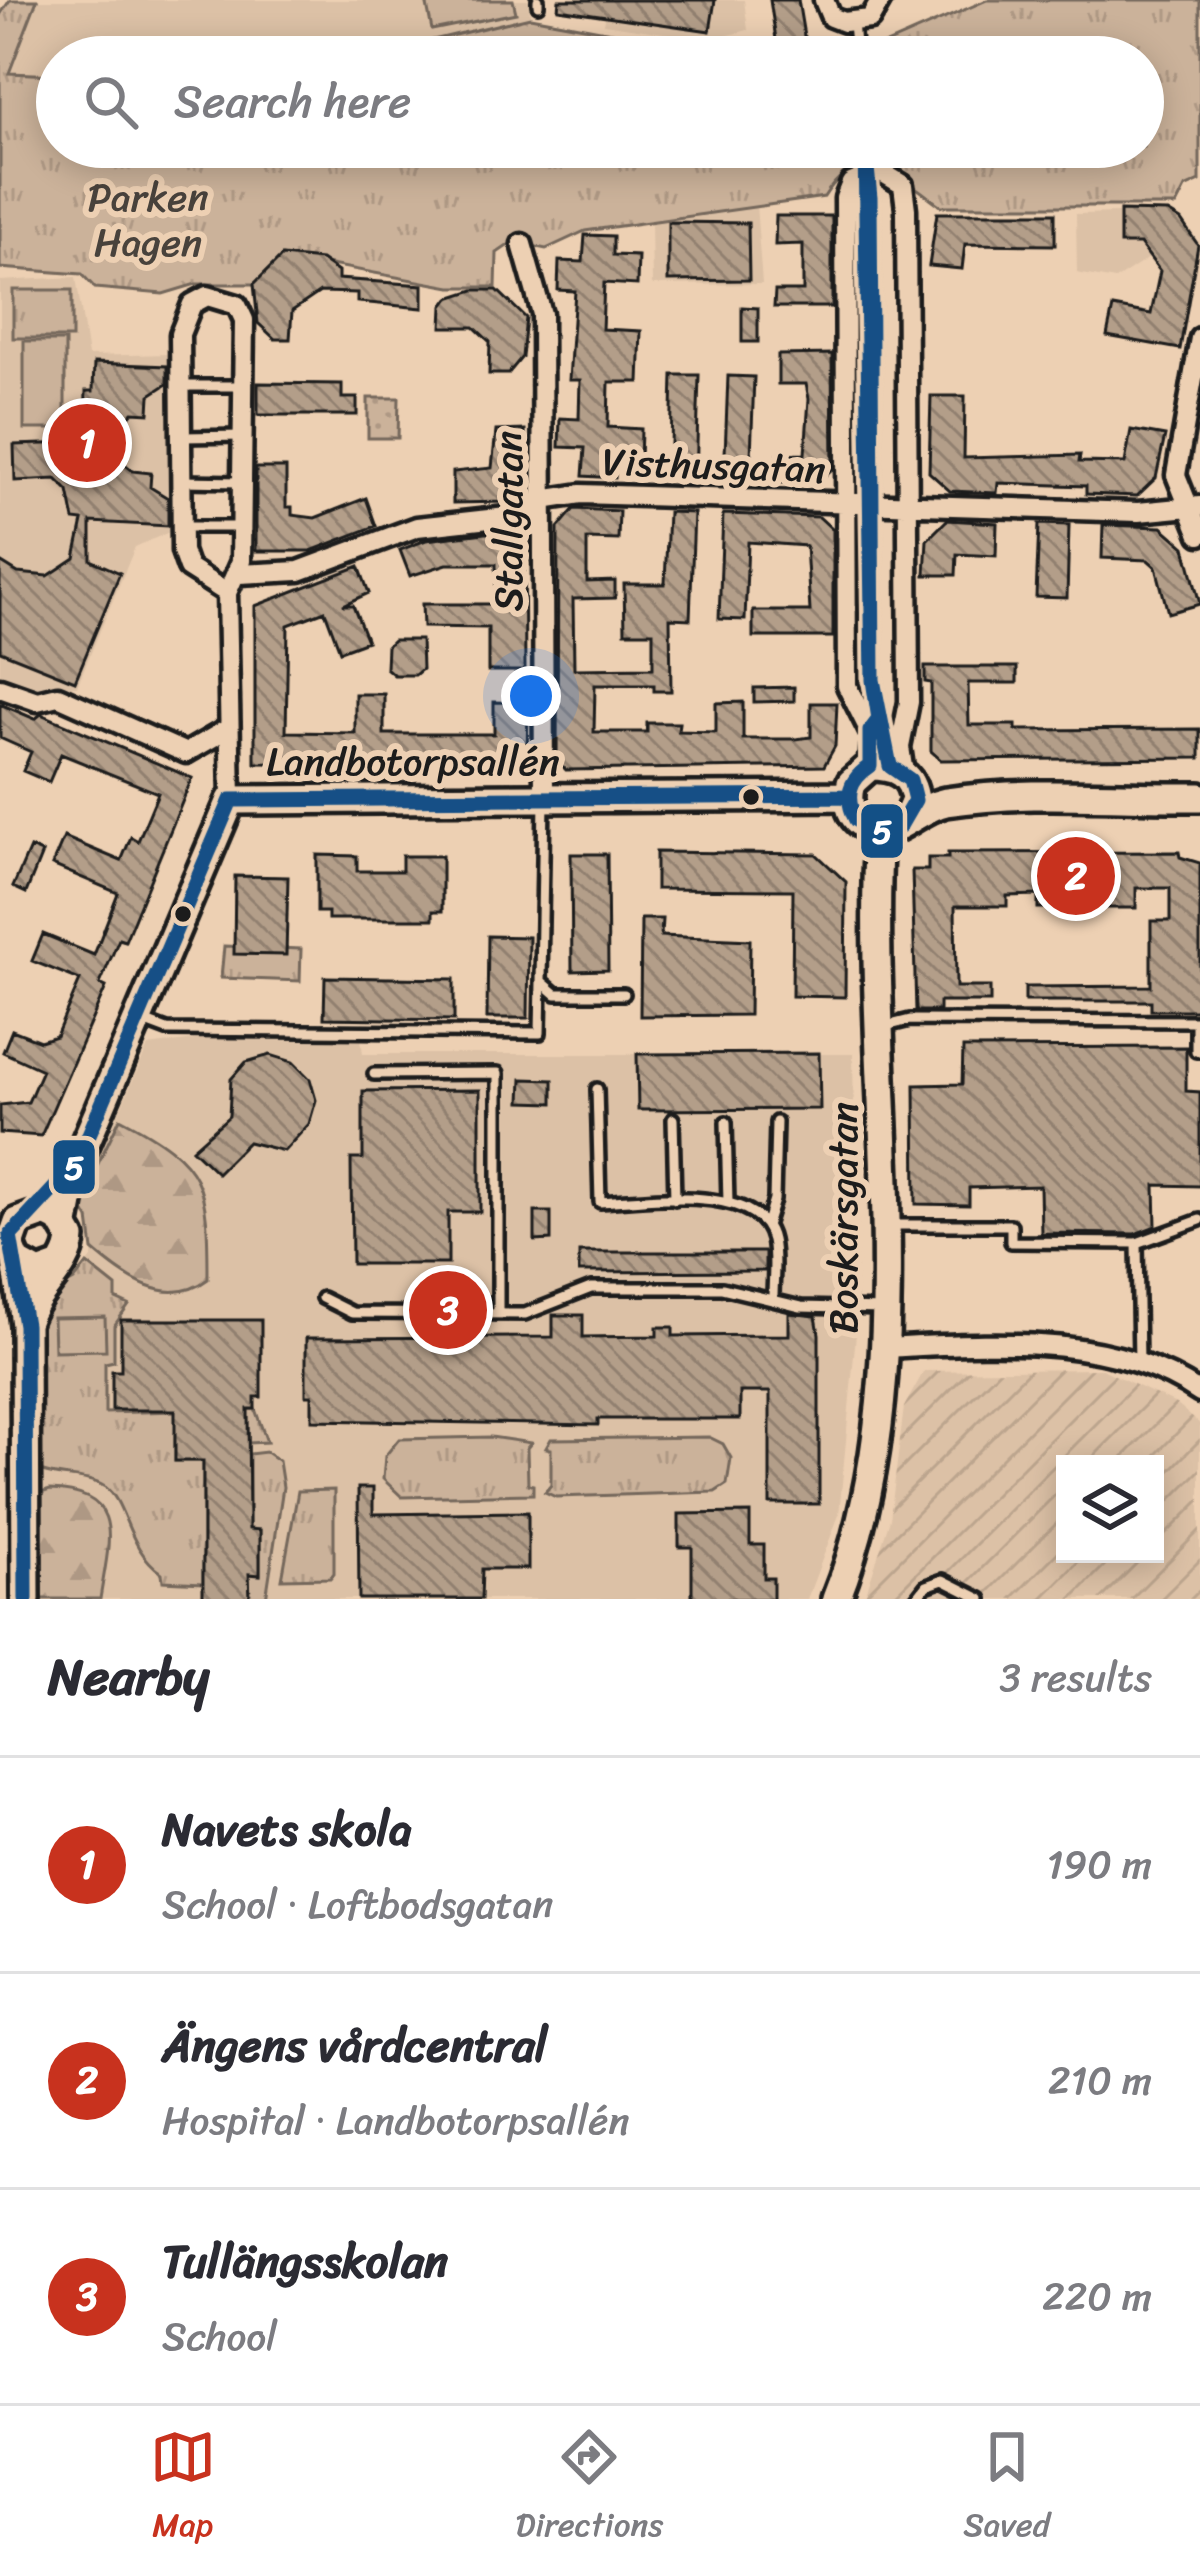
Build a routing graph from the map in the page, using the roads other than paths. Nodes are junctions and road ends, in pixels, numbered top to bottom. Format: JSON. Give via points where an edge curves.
{"nodes":[{"id":1,"x":824,"y":0,"type":"edge"},
{"id":2,"x":881,"y":0,"type":"edge"},
{"id":3,"x":853,"y":22,"type":"junction"},
{"id":4,"x":854,"y":36,"type":"edge"},
{"id":5,"x":868,"y":168,"type":"edge"},
{"id":6,"x":868,"y":171,"type":"junction"},
{"id":7,"x":521,"y":244,"type":"dead end"},
{"id":8,"x":1200,"y":338,"type":"edge"},
{"id":9,"x":180,"y":386,"type":"junction"},
{"id":10,"x":244,"y":386,"type":"junction"},
{"id":11,"x":243,"y":436,"type":"junction"},
{"id":12,"x":181,"y":437,"type":"junction"},
{"id":13,"x":181,"y":481,"type":"junction"},
{"id":14,"x":242,"y":482,"type":"junction"},
{"id":15,"x":542,"y":500,"type":"junction"},
{"id":16,"x":846,"y":502,"type":"junction"},
{"id":17,"x":872,"y":503,"type":"junction"},
{"id":18,"x":908,"y":505,"type":"junction"},
{"id":19,"x":1193,"y":506,"type":"edge"},
{"id":20,"x":182,"y":527,"type":"junction"},
{"id":21,"x":242,"y":527,"type":"junction"},
{"id":22,"x":1200,"y":536,"type":"edge"},
{"id":23,"x":238,"y":574,"type":"junction"},
{"id":24,"x":227,"y":593,"type":"junction"},
{"id":25,"x":0,"y":688,"type":"edge"},
{"id":26,"x":874,"y":725,"type":"junction"},
{"id":27,"x":229,"y":728,"type":"junction"},
{"id":28,"x":894,"y":771,"type":"junction"},
{"id":29,"x":847,"y":796,"type":"junction"},
{"id":30,"x":1200,"y":797,"type":"edge"},
{"id":31,"x":1001,"y":798,"type":"junction"},
{"id":32,"x":231,"y":800,"type":"junction"},
{"id":33,"x":544,"y":800,"type":"junction"},
{"id":34,"x":908,"y":818,"type":"junction"},
{"id":35,"x":879,"y":832,"type":"junction"},
{"id":36,"x":541,"y":981,"type":"junction"},
{"id":37,"x":624,"y":994,"type":"dead end"},
{"id":38,"x":138,"y":1019,"type":"junction"},
{"id":39,"x":1198,"y":1021,"type":"edge"},
{"id":40,"x":882,"y":1027,"type":"junction"},
{"id":41,"x":1200,"y":1051,"type":"edge"},
{"id":42,"x":374,"y":1074,"type":"dead end"},
{"id":43,"x":597,"y":1089,"type":"dead end"},
{"id":44,"x":673,"y":1119,"type":"dead end"},
{"id":45,"x":727,"y":1122,"type":"dead end"},
{"id":46,"x":776,"y":1122,"type":"dead end"},
{"id":47,"x":76,"y":1165,"type":"junction"},
{"id":48,"x":675,"y":1199,"type":"junction"},
{"id":49,"x":728,"y":1202,"type":"junction"},
{"id":50,"x":1200,"y":1220,"type":"edge"},
{"id":51,"x":65,"y":1224,"type":"junction"},
{"id":52,"x":883,"y":1225,"type":"junction"},
{"id":53,"x":766,"y":1226,"type":"junction"},
{"id":54,"x":15,"y":1230,"type":"edge"},
{"id":55,"x":1137,"y":1243,"type":"junction"},
{"id":56,"x":61,"y":1266,"type":"junction"},
{"id":57,"x":322,"y":1298,"type":"dead end"},
{"id":58,"x":773,"y":1298,"type":"junction"},
{"id":59,"x":883,"y":1309,"type":"junction"},
{"id":60,"x":498,"y":1314,"type":"junction"},
{"id":61,"x":25,"y":1325,"type":"junction"},
{"id":62,"x":882,"y":1348,"type":"junction"},
{"id":63,"x":1139,"y":1362,"type":"junction"},
{"id":64,"x":1200,"y":1394,"type":"edge"},
{"id":65,"x":26,"y":1599,"type":"edge"},
{"id":66,"x":836,"y":1599,"type":"edge"},
{"id":67,"x":916,"y":1599,"type":"edge"},
{"id":68,"x":981,"y":1599,"type":"edge"}],
"edges":[{"from":1,"to":3,"type":"street","via":[[831,17]]},
{"from":2,"to":3,"type":"street","via":[[874,15]]},
{"from":3,"to":4,"type":"lane"},
{"from":5,"to":6,"type":"lane"},
{"from":6,"to":16,"type":"street","via":[[845,198]]},
{"from":6,"to":17,"type":"lane"},
{"from":6,"to":18,"type":"street","via":[[887,172],[905,193]]},
{"from":7,"to":15,"type":"street","name":"Stallgatan","via":[[542,314]]},
{"from":8,"to":19,"type":"street","via":[[1176,475]]},
{"from":9,"to":10,"type":"lane"},
{"from":9,"to":10,"type":"street","via":[[184,317],[207,296],[237,305],[244,320]]},
{"from":9,"to":12,"type":"street"},
{"from":10,"to":11,"type":"street"},
{"from":11,"to":12,"type":"lane"},
{"from":11,"to":14,"type":"street"},
{"from":12,"to":13,"type":"street"},
{"from":13,"to":14,"type":"lane"},
{"from":13,"to":20,"type":"street"},
{"from":14,"to":21,"type":"street"},
{"from":15,"to":16,"type":"street","name":"Visthusgatan","via":[[613,493]]},
{"from":15,"to":23,"type":"street","name":"Visthusgatan","via":[[507,517],[417,527],[299,571]]},
{"from":15,"to":33,"type":"street","name":"Stallgatan"},
{"from":16,"to":17,"type":"street","name":"Visthusgatan"},
{"from":16,"to":26,"type":"street","via":[[848,686]]},
{"from":17,"to":18,"type":"street","name":"Visthusgatan"},
{"from":17,"to":26,"type":"lane"},
{"from":18,"to":19,"type":"street","name":"Visthusgatan","via":[[1138,512]]},
{"from":18,"to":28,"type":"street","via":[[909,702]]},
{"from":19,"to":22,"type":"street"},
{"from":20,"to":21,"type":"lane"},
{"from":20,"to":24,"type":"street","via":[[188,568]]},
{"from":21,"to":23,"type":"street"},
{"from":23,"to":24,"type":"street"},
{"from":24,"to":27,"type":"street"},
{"from":25,"to":27,"type":"street","via":[[37,701],[58,696],[186,753]]},
{"from":26,"to":28,"type":"street"},
{"from":27,"to":32,"type":"street"},
{"from":28,"to":29,"type":"street","via":[[850,783]]},
{"from":28,"to":31,"type":"street"},
{"from":28,"to":34,"type":"street","via":[[915,800]]},
{"from":29,"to":33,"type":"street","name":"Landbotorpsallén"},
{"from":29,"to":35,"type":"street","via":[[856,820]]},
{"from":30,"to":31,"type":"street"},
{"from":31,"to":34,"type":"street","via":[[940,803]]},
{"from":32,"to":33,"type":"street","name":"Landbotorpsallén"},
{"from":32,"to":38,"type":"street","name":"Landbotorpsallén"},
{"from":33,"to":36,"type":"lane"},
{"from":34,"to":35,"type":"street"},
{"from":35,"to":40,"type":"street","name":"Boskärsgatan"},
{"from":36,"to":37,"type":"lane","via":[[556,994]]},
{"from":36,"to":38,"type":"lane","via":[[540,1033],[167,1030]]},
{"from":38,"to":47,"type":"street","name":"Landbotorpsallén"},
{"from":39,"to":40,"type":"lane","via":[[910,1020]]},
{"from":39,"to":41,"type":"lane"},
{"from":40,"to":52,"type":"street","name":"Boskärsgatan"},
{"from":42,"to":60,"type":"lane","via":[[498,1073]]},
{"from":43,"to":48,"type":"lane","via":[[600,1202]]},
{"from":44,"to":48,"type":"lane"},
{"from":45,"to":49,"type":"lane"},
{"from":46,"to":53,"type":"lane"},
{"from":47,"to":51,"type":"street","name":"Landbotorpsallén"},
{"from":47,"to":54,"type":"street","name":"Landbotorpsallén"},
{"from":48,"to":49,"type":"lane"},
{"from":49,"to":53,"type":"lane"},
{"from":50,"to":55,"type":"lane"},
{"from":51,"to":54,"type":"street"},
{"from":51,"to":56,"type":"street","name":"Landbotorpsallén","via":[[71,1244]]},
{"from":52,"to":55,"type":"lane","via":[[1011,1225],[1011,1243]]},
{"from":52,"to":59,"type":"street","name":"Boskärsgatan"},
{"from":53,"to":58,"type":"lane"},
{"from":54,"to":56,"type":"street","via":[[39,1274]]},
{"from":54,"to":61,"type":"street"},
{"from":55,"to":63,"type":"lane"},
{"from":56,"to":61,"type":"street","via":[[39,1289]]},
{"from":57,"to":60,"type":"lane","via":[[352,1313]]},
{"from":58,"to":59,"type":"lane","via":[[801,1307]]},
{"from":58,"to":60,"type":"lane","via":[[722,1288],[591,1288],[537,1312]]},
{"from":59,"to":62,"type":"street","name":"Boskärsgatan"},
{"from":61,"to":65,"type":"street"},
{"from":62,"to":63,"type":"street","via":[[1068,1347]]},
{"from":62,"to":66,"type":"street","name":"Boskärsgatan","via":[[869,1491]]},
{"from":63,"to":64,"type":"street"},
{"from":67,"to":68,"type":"lane","via":[[943,1580]]}]}
